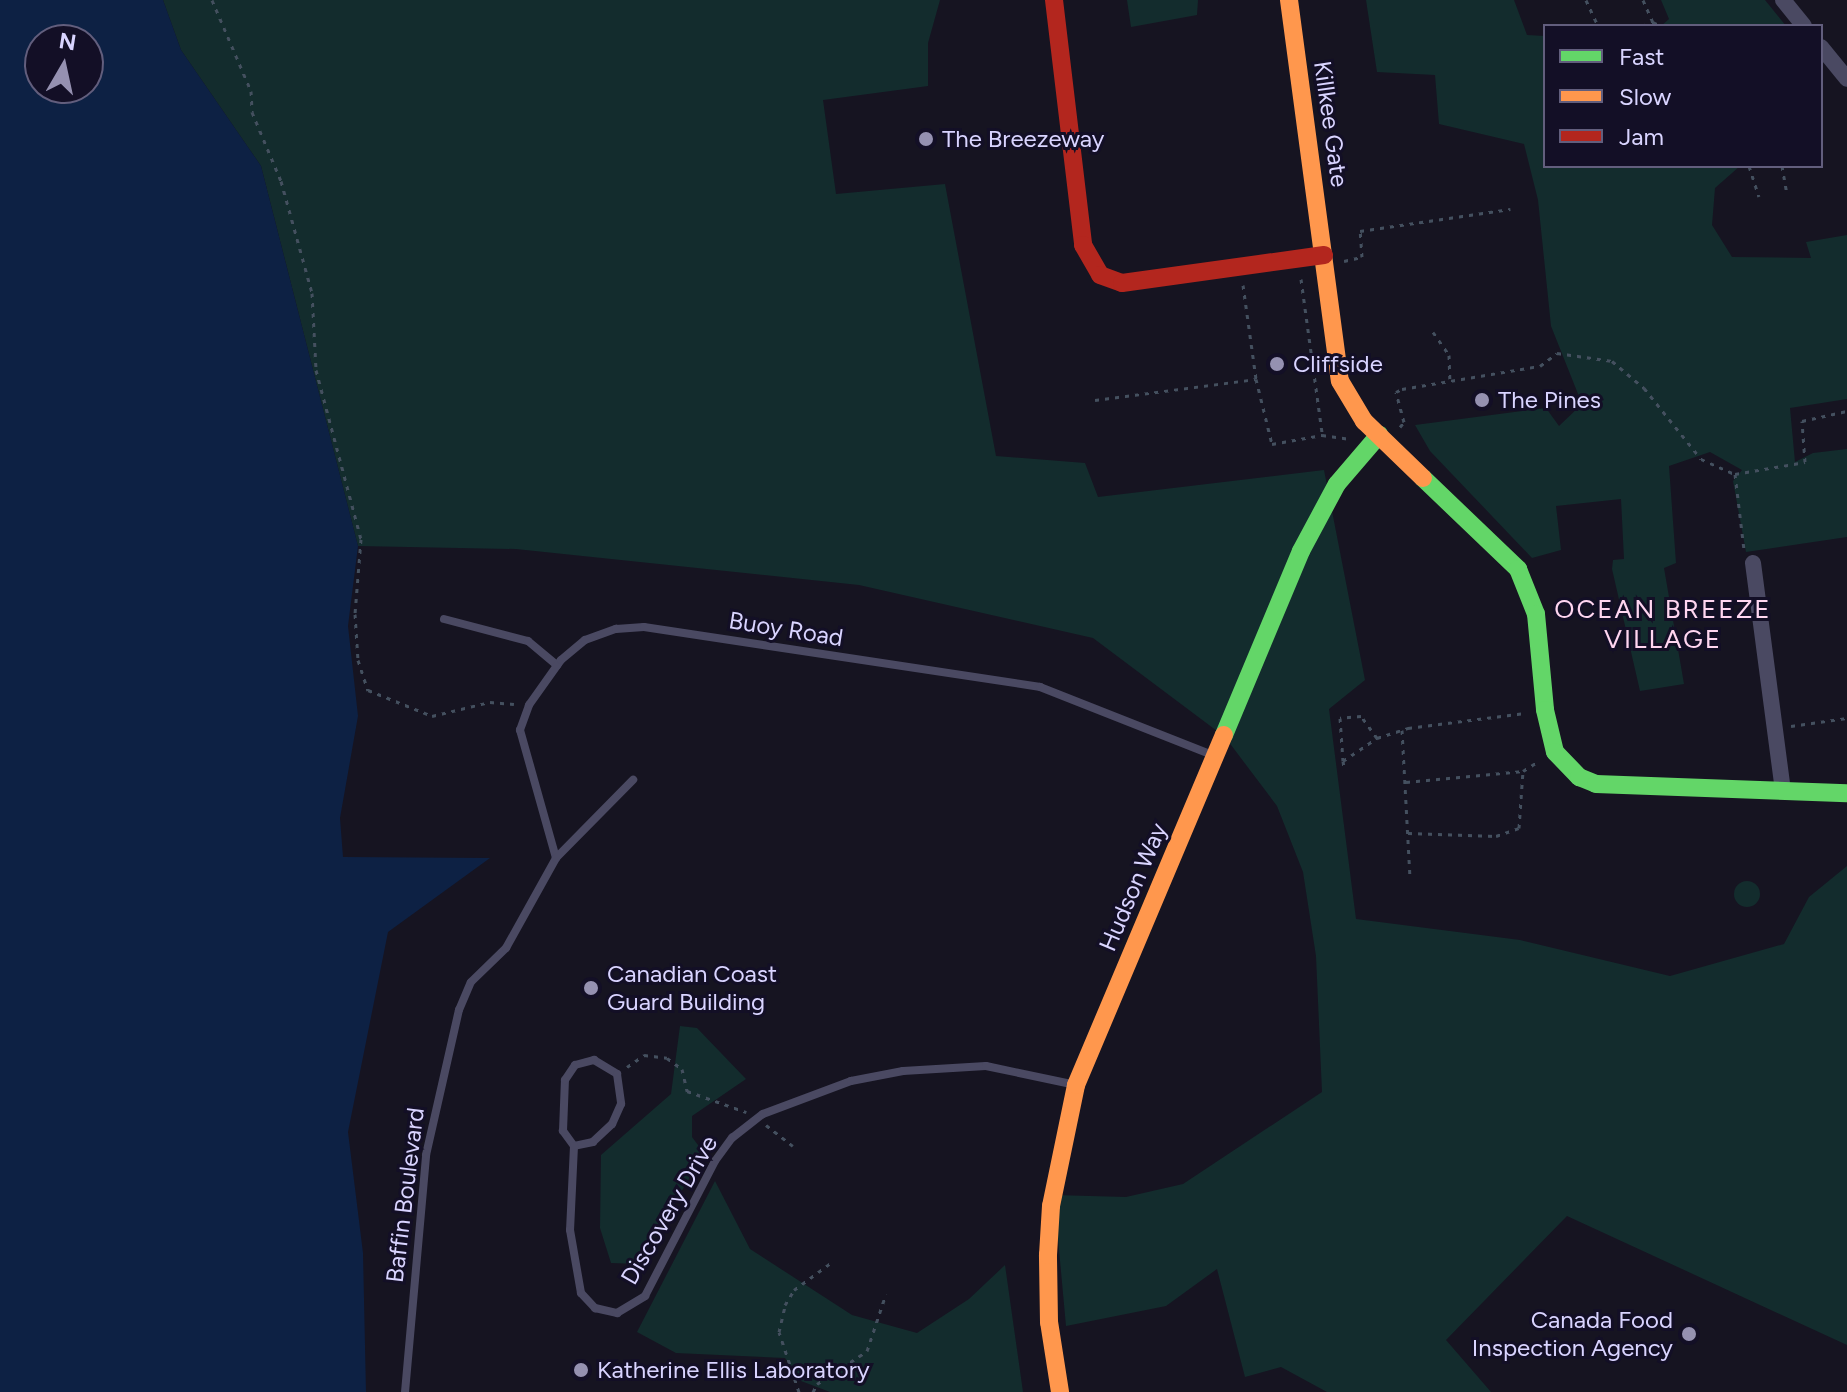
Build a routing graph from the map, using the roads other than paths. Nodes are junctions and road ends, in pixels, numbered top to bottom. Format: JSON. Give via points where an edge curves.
{"nodes":[{"id":1,"x":1054,"y":0,"type":"edge"},
{"id":2,"x":1289,"y":0,"type":"edge"},
{"id":3,"x":1783,"y":0,"type":"edge"},
{"id":4,"x":1802,"y":24,"type":"edge"},
{"id":5,"x":1823,"y":49,"type":"edge"},
{"id":6,"x":1847,"y":79,"type":"edge"},
{"id":7,"x":1324,"y":255,"type":"junction"},
{"id":8,"x":1384,"y":439,"type":"junction"},
{"id":9,"x":1749,"y":562,"type":"road end"},
{"id":10,"x":444,"y":619,"type":"dead end"},
{"id":11,"x":557,"y":665,"type":"junction"},
{"id":12,"x":1214,"y":755,"type":"junction"},
{"id":13,"x":633,"y":780,"type":"dead end"},
{"id":14,"x":1783,"y":791,"type":"junction"},
{"id":15,"x":1847,"y":793,"type":"edge"},
{"id":16,"x":556,"y":858,"type":"junction"},
{"id":17,"x":1076,"y":1085,"type":"junction"},
{"id":18,"x":574,"y":1146,"type":"junction"},
{"id":19,"x":405,"y":1392,"type":"edge"},
{"id":20,"x":1060,"y":1392,"type":"edge"}],
"edges":[{"from":1,"to":7,"type":"street","via":[[1083,245],[1100,275],[1122,283]]},
{"from":2,"to":7,"type":"street","name":"Killkee Gate"},
{"from":3,"to":4,"type":"street"},
{"from":5,"to":6,"type":"street"},
{"from":7,"to":8,"type":"street","name":"Killkee Gate","via":[[1340,381]]},
{"from":8,"to":12,"type":"street","name":"Hudson Way","via":[[1318,514]]},
{"from":8,"to":14,"type":"street","name":"Killkee Gate","via":[[1518,569],[1530,590],[1550,737],[1555,752],[1579,777],[1618,787]]},
{"from":9,"to":14,"type":"street"},
{"from":10,"to":11,"type":"lane","via":[[528,641]]},
{"from":11,"to":12,"type":"lane","name":"Buoy Road","via":[[585,640],[616,629],[644,627],[1040,687]]},
{"from":11,"to":16,"type":"lane","name":"Buoy Road","via":[[529,705],[520,730]]},
{"from":12,"to":17,"type":"street","name":"Hudson Way"},
{"from":13,"to":16,"type":"lane","name":"Baffin Boulevard"},
{"from":14,"to":15,"type":"street","name":"Killkee Gate"},
{"from":16,"to":19,"type":"lane","name":"Baffin Boulevard","via":[[506,948],[471,982],[459,1010],[426,1155]]},
{"from":17,"to":18,"type":"lane","name":"Discovery Drive","via":[[986,1066],[903,1071],[851,1081],[756,1118],[715,1161],[645,1296],[617,1313],[595,1308],[581,1293],[570,1230]]},
{"from":17,"to":20,"type":"street","name":"Hudson Way","via":[[1051,1206],[1048,1255],[1049,1322]]},
{"from":18,"to":18,"type":"lane","name":"Discovery Drive","via":[[563,1131],[569,1072],[594,1060],[617,1074],[618,1115],[589,1146]]}]}
